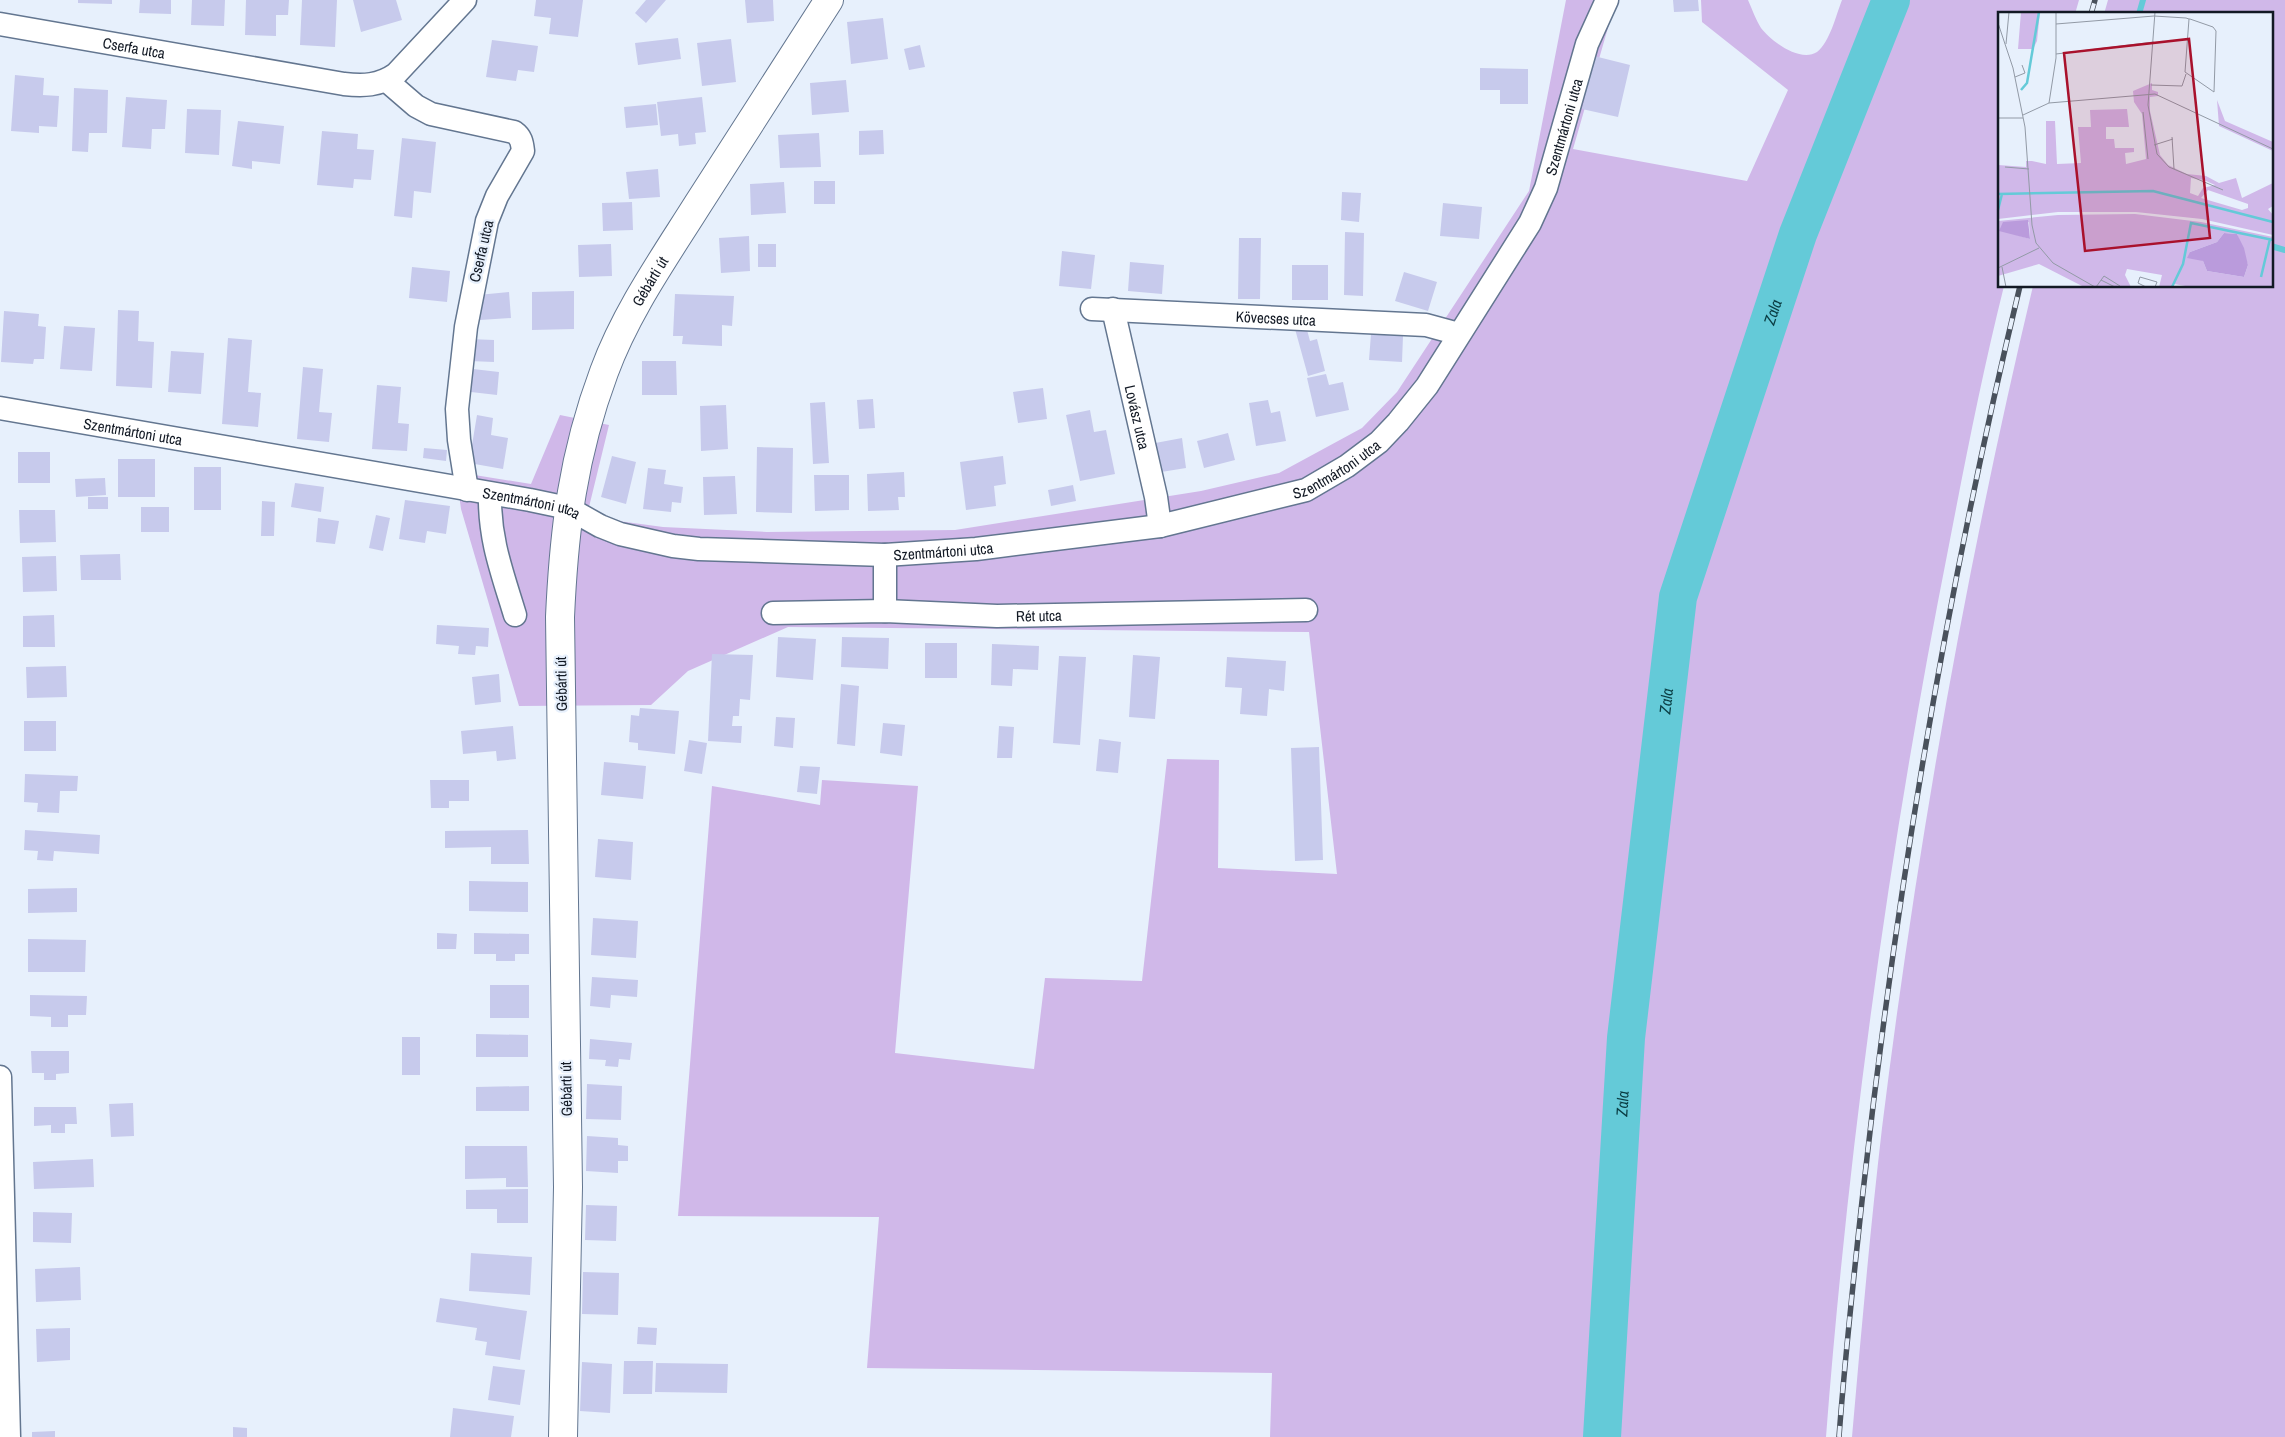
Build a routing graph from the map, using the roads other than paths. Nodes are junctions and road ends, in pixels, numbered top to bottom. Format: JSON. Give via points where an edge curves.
{"nodes":[{"id":1,"x":465,"y":0,"type":"edge"},
{"id":2,"x":829,"y":0,"type":"edge"},
{"id":3,"x":1607,"y":0,"type":"edge"},
{"id":4,"x":0,"y":24,"type":"edge"},
{"id":5,"x":387,"y":80,"type":"junction"},
{"id":6,"x":1102,"y":309,"type":"joint"},
{"id":7,"x":1459,"y":334,"type":"junction"},
{"id":8,"x":0,"y":408,"type":"edge"},
{"id":9,"x":467,"y":490,"type":"junction"},
{"id":10,"x":490,"y":494,"type":"junction"},
{"id":11,"x":568,"y":508,"type":"junction"},
{"id":12,"x":1160,"y":526,"type":"junction"},
{"id":13,"x":885,"y":555,"type":"junction"},
{"id":14,"x":1306,"y":610,"type":"dead end"},
{"id":15,"x":885,"y":611,"type":"junction"},
{"id":16,"x":773,"y":613,"type":"dead end"},
{"id":17,"x":515,"y":615,"type":"dead end"},
{"id":18,"x":0,"y":1077,"type":"edge"},
{"id":19,"x":9,"y":1437,"type":"edge"},
{"id":20,"x":563,"y":1437,"type":"edge"}],
"edges":[{"from":1,"to":5,"type":"street","name":"Cserfa utca"},
{"from":2,"to":11,"type":"main road","name":"Gébárti út","via":[[669,250],[624,328],[604,371],[588,420]]},
{"from":3,"to":7,"type":"street","name":"Szentmártoni utca","via":[[1587,44],[1546,188],[1530,223]]},
{"from":4,"to":5,"type":"street","name":"Cserfa utca","via":[[344,84],[371,85]]},
{"from":5,"to":9,"type":"street","name":"Cserfa utca","via":[[416,106],[431,114],[514,132],[522,143],[522,151],[484,228],[466,326],[457,409]]},
{"from":6,"to":7,"type":"street","name":"Kövecses utca","via":[[1426,325]]},
{"from":6,"to":12,"type":"street","name":"Lovász utca","via":[[1156,497]]},
{"from":7,"to":12,"type":"street","name":"Szentmártoni utca","via":[[1427,386],[1398,422],[1379,442],[1347,466],[1306,490]]},
{"from":8,"to":9,"type":"street","name":"Szentmártoni utca"},
{"from":9,"to":10,"type":"street","name":"Szentmártoni utca"},
{"from":10,"to":11,"type":"street","name":"Szentmártoni utca"},
{"from":10,"to":17,"type":"street","via":[[492,540]]},
{"from":11,"to":13,"type":"street","name":"Szentmártoni utca","via":[[620,534],[673,546]]},
{"from":11,"to":20,"type":"main road","name":"Gébárti út","via":[[560,617],[568,1187]]},
{"from":12,"to":13,"type":"street","name":"Szentmártoni utca","via":[[976,549]]},
{"from":13,"to":15,"type":"street"},
{"from":14,"to":15,"type":"street","name":"Rét utca","via":[[997,616]]},
{"from":15,"to":16,"type":"street","name":"Rét utca"},
{"from":18,"to":19,"type":"street"}]}
